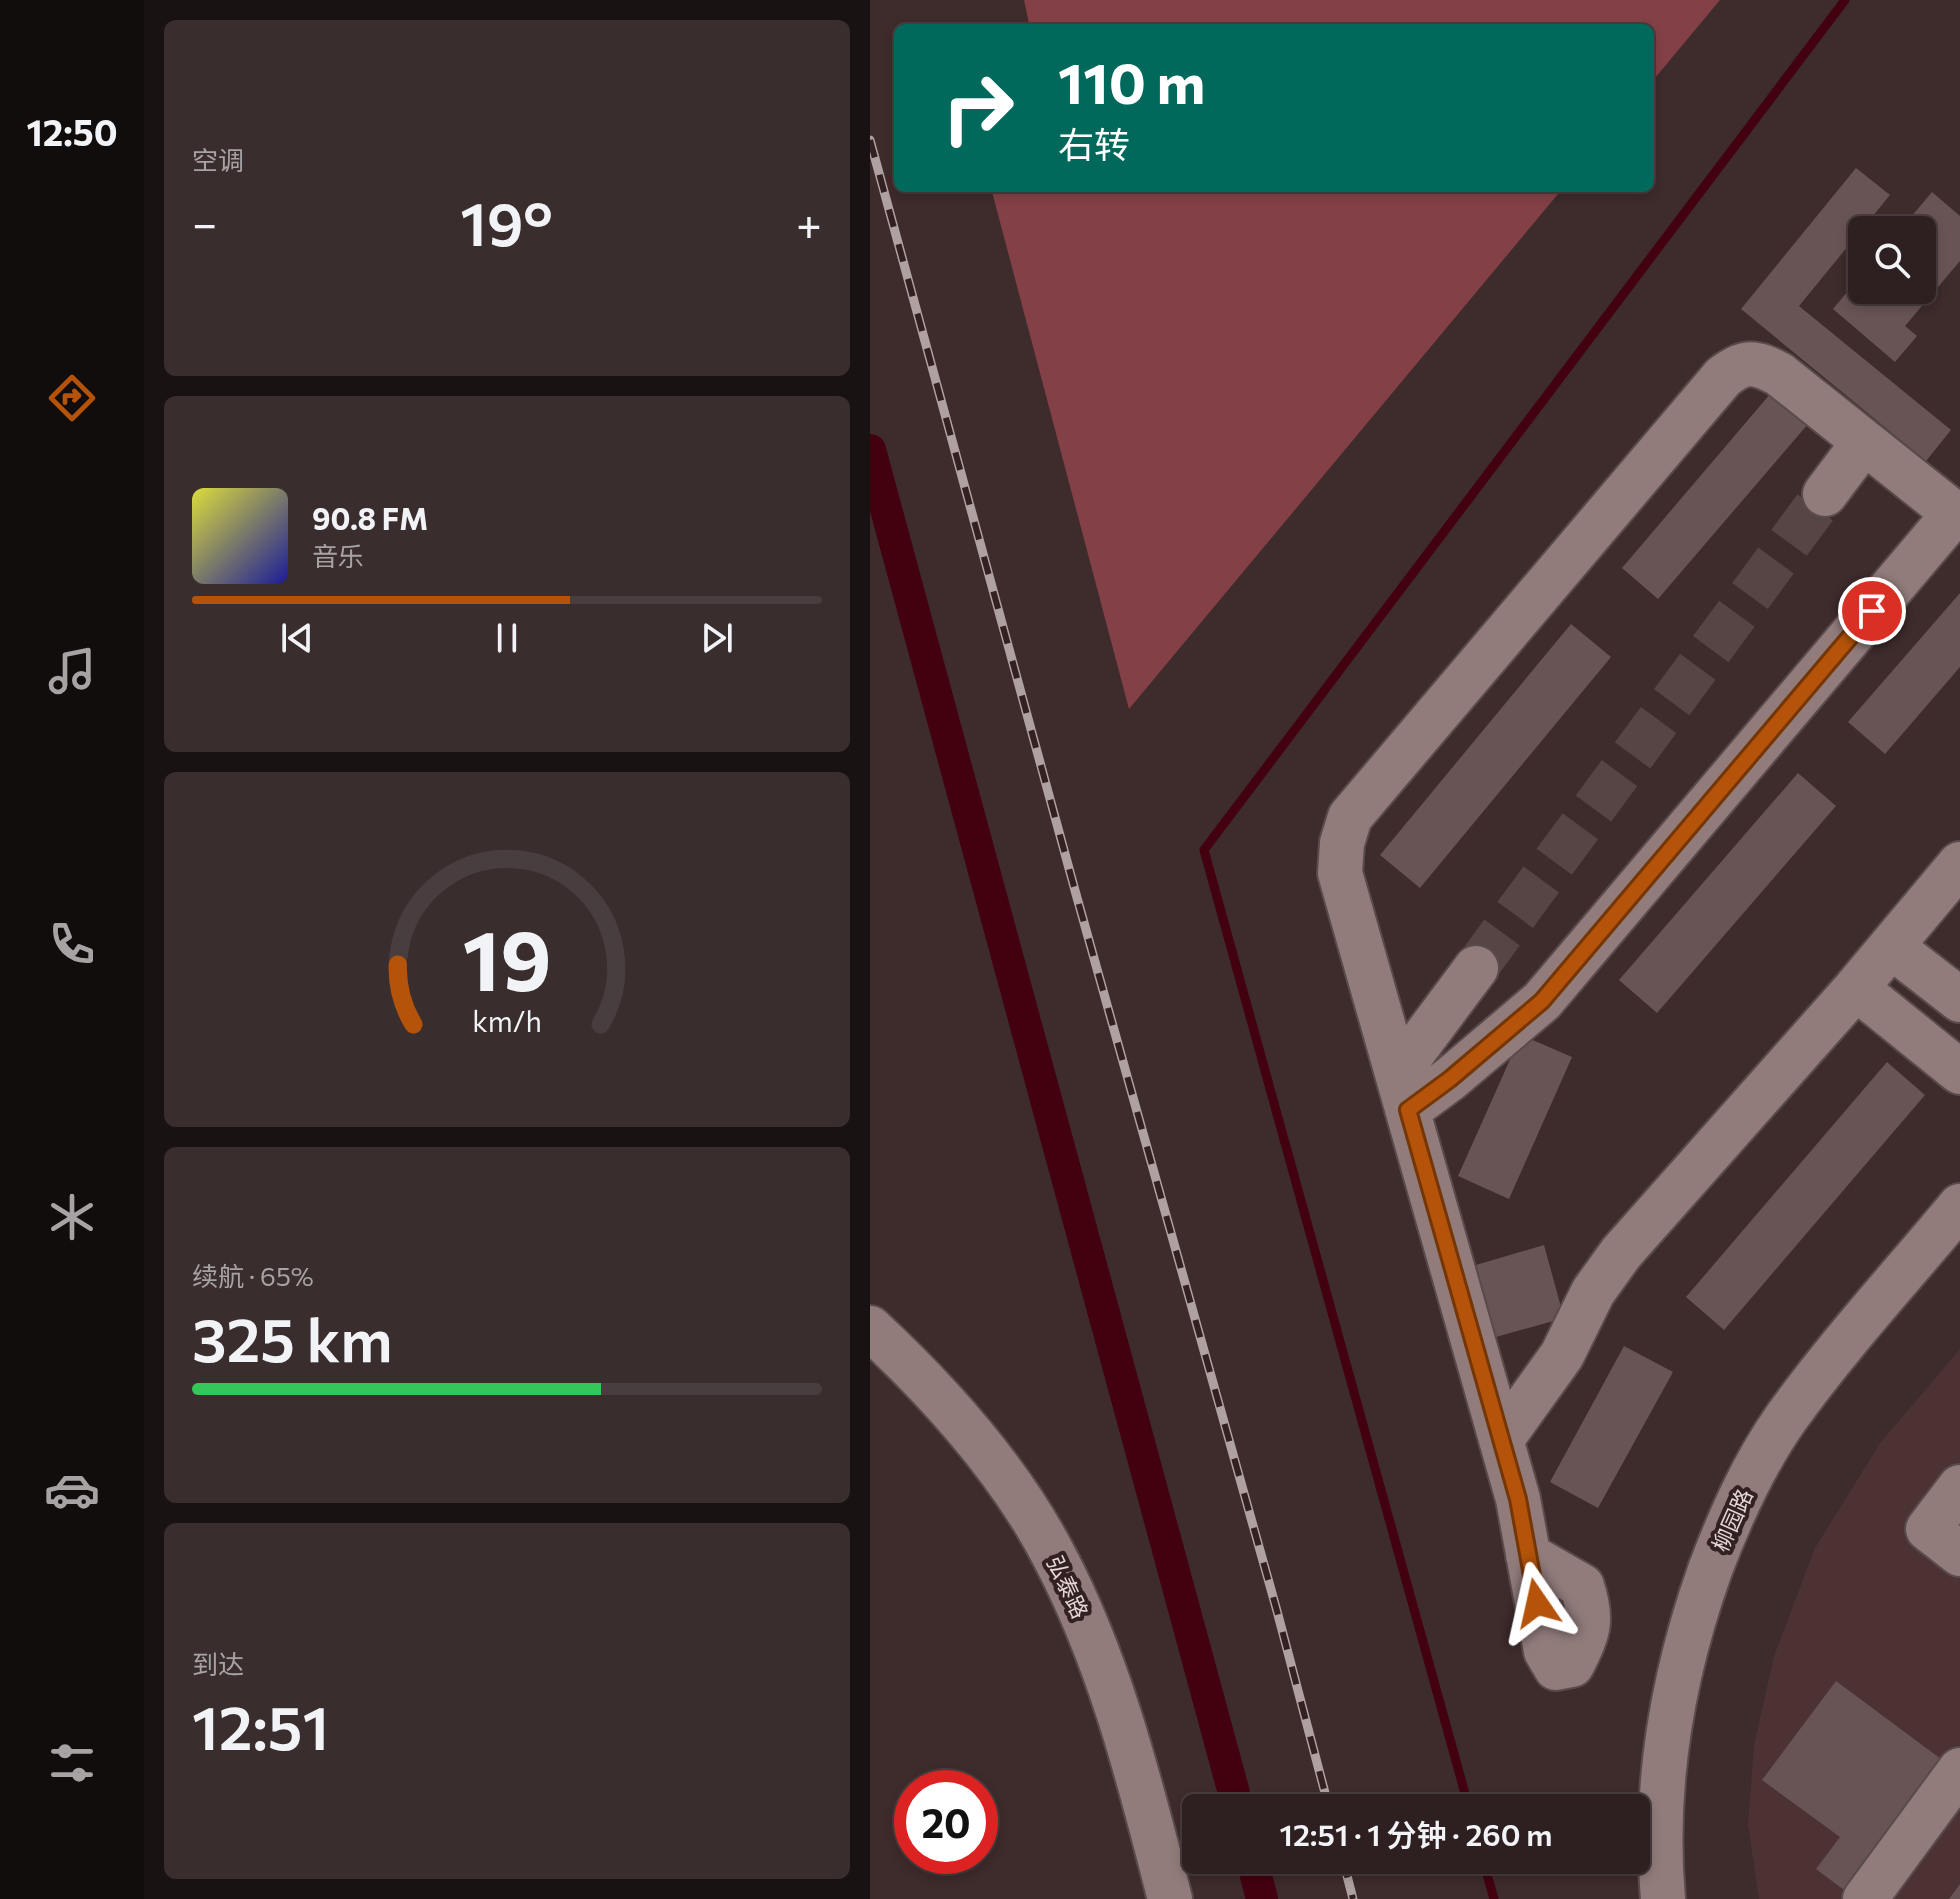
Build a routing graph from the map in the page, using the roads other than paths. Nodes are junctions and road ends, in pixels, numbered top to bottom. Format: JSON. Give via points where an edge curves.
{"nodes":[{"id":1,"x":1864,"y":442,"type":"junction"},
{"id":2,"x":1825,"y":494,"type":"tunnel mouth"},
{"id":3,"x":1957,"y":516,"type":"edge"},
{"id":4,"x":1960,"y":864,"type":"edge"},
{"id":5,"x":1892,"y":947,"type":"junction"},
{"id":6,"x":1476,"y":968,"type":"tunnel mouth"},
{"id":7,"x":1856,"y":988,"type":"junction"},
{"id":8,"x":1960,"y":1000,"type":"edge"},
{"id":9,"x":1960,"y":1072,"type":"edge"},
{"id":10,"x":1402,"y":1092,"type":"junction"},
{"id":11,"x":1960,"y":1206,"type":"edge"},
{"id":12,"x":1960,"y":1247,"type":"edge"},
{"id":13,"x":870,"y":1328,"type":"edge"},
{"id":14,"x":1501,"y":1440,"type":"junction"},
{"id":15,"x":1960,"y":1487,"type":"edge"},
{"id":16,"x":1960,"y":1554,"type":"edge"},
{"id":17,"x":1528,"y":1555,"type":"dead end"},
{"id":18,"x":1960,"y":1770,"type":"edge"},
{"id":19,"x":1170,"y":1899,"type":"edge"},
{"id":20,"x":1663,"y":1899,"type":"edge"},
{"id":21,"x":1690,"y":1899,"type":"edge"},
{"id":22,"x":1865,"y":1899,"type":"edge"}],
"edges":[{"from":1,"to":2,"type":"street"},
{"from":1,"to":3,"type":"street"},
{"from":1,"to":10,"type":"street","via":[[1779,374],[1760,364],[1739,365],[1723,377],[1350,817],[1340,873]]},
{"from":3,"to":10,"type":"street","via":[[1542,1001],[1450,1079]]},
{"from":4,"to":5,"type":"street"},
{"from":5,"to":7,"type":"street"},
{"from":5,"to":8,"type":"street"},
{"from":6,"to":10,"type":"street"},
{"from":7,"to":9,"type":"street"},
{"from":7,"to":14,"type":"street","via":[[1621,1253],[1593,1292],[1562,1355]]},
{"from":10,"to":14,"type":"street"},
{"from":11,"to":20,"type":"street","name":"柳园路","via":[[1785,1420],[1727,1524],[1676,1680],[1661,1802]]},
{"from":12,"to":21,"type":"street","name":"柳园路","via":[[1812,1424],[1751,1535],[1703,1683],[1688,1762]]},
{"from":13,"to":19,"type":"street","name":"弘泰路","via":[[914,1368],[973,1436],[1052,1551],[1079,1605],[1114,1701]]},
{"from":14,"to":17,"type":"street"},
{"from":15,"to":16,"type":"street","via":[[1928,1529]]},
{"from":18,"to":22,"type":"street"}]}
